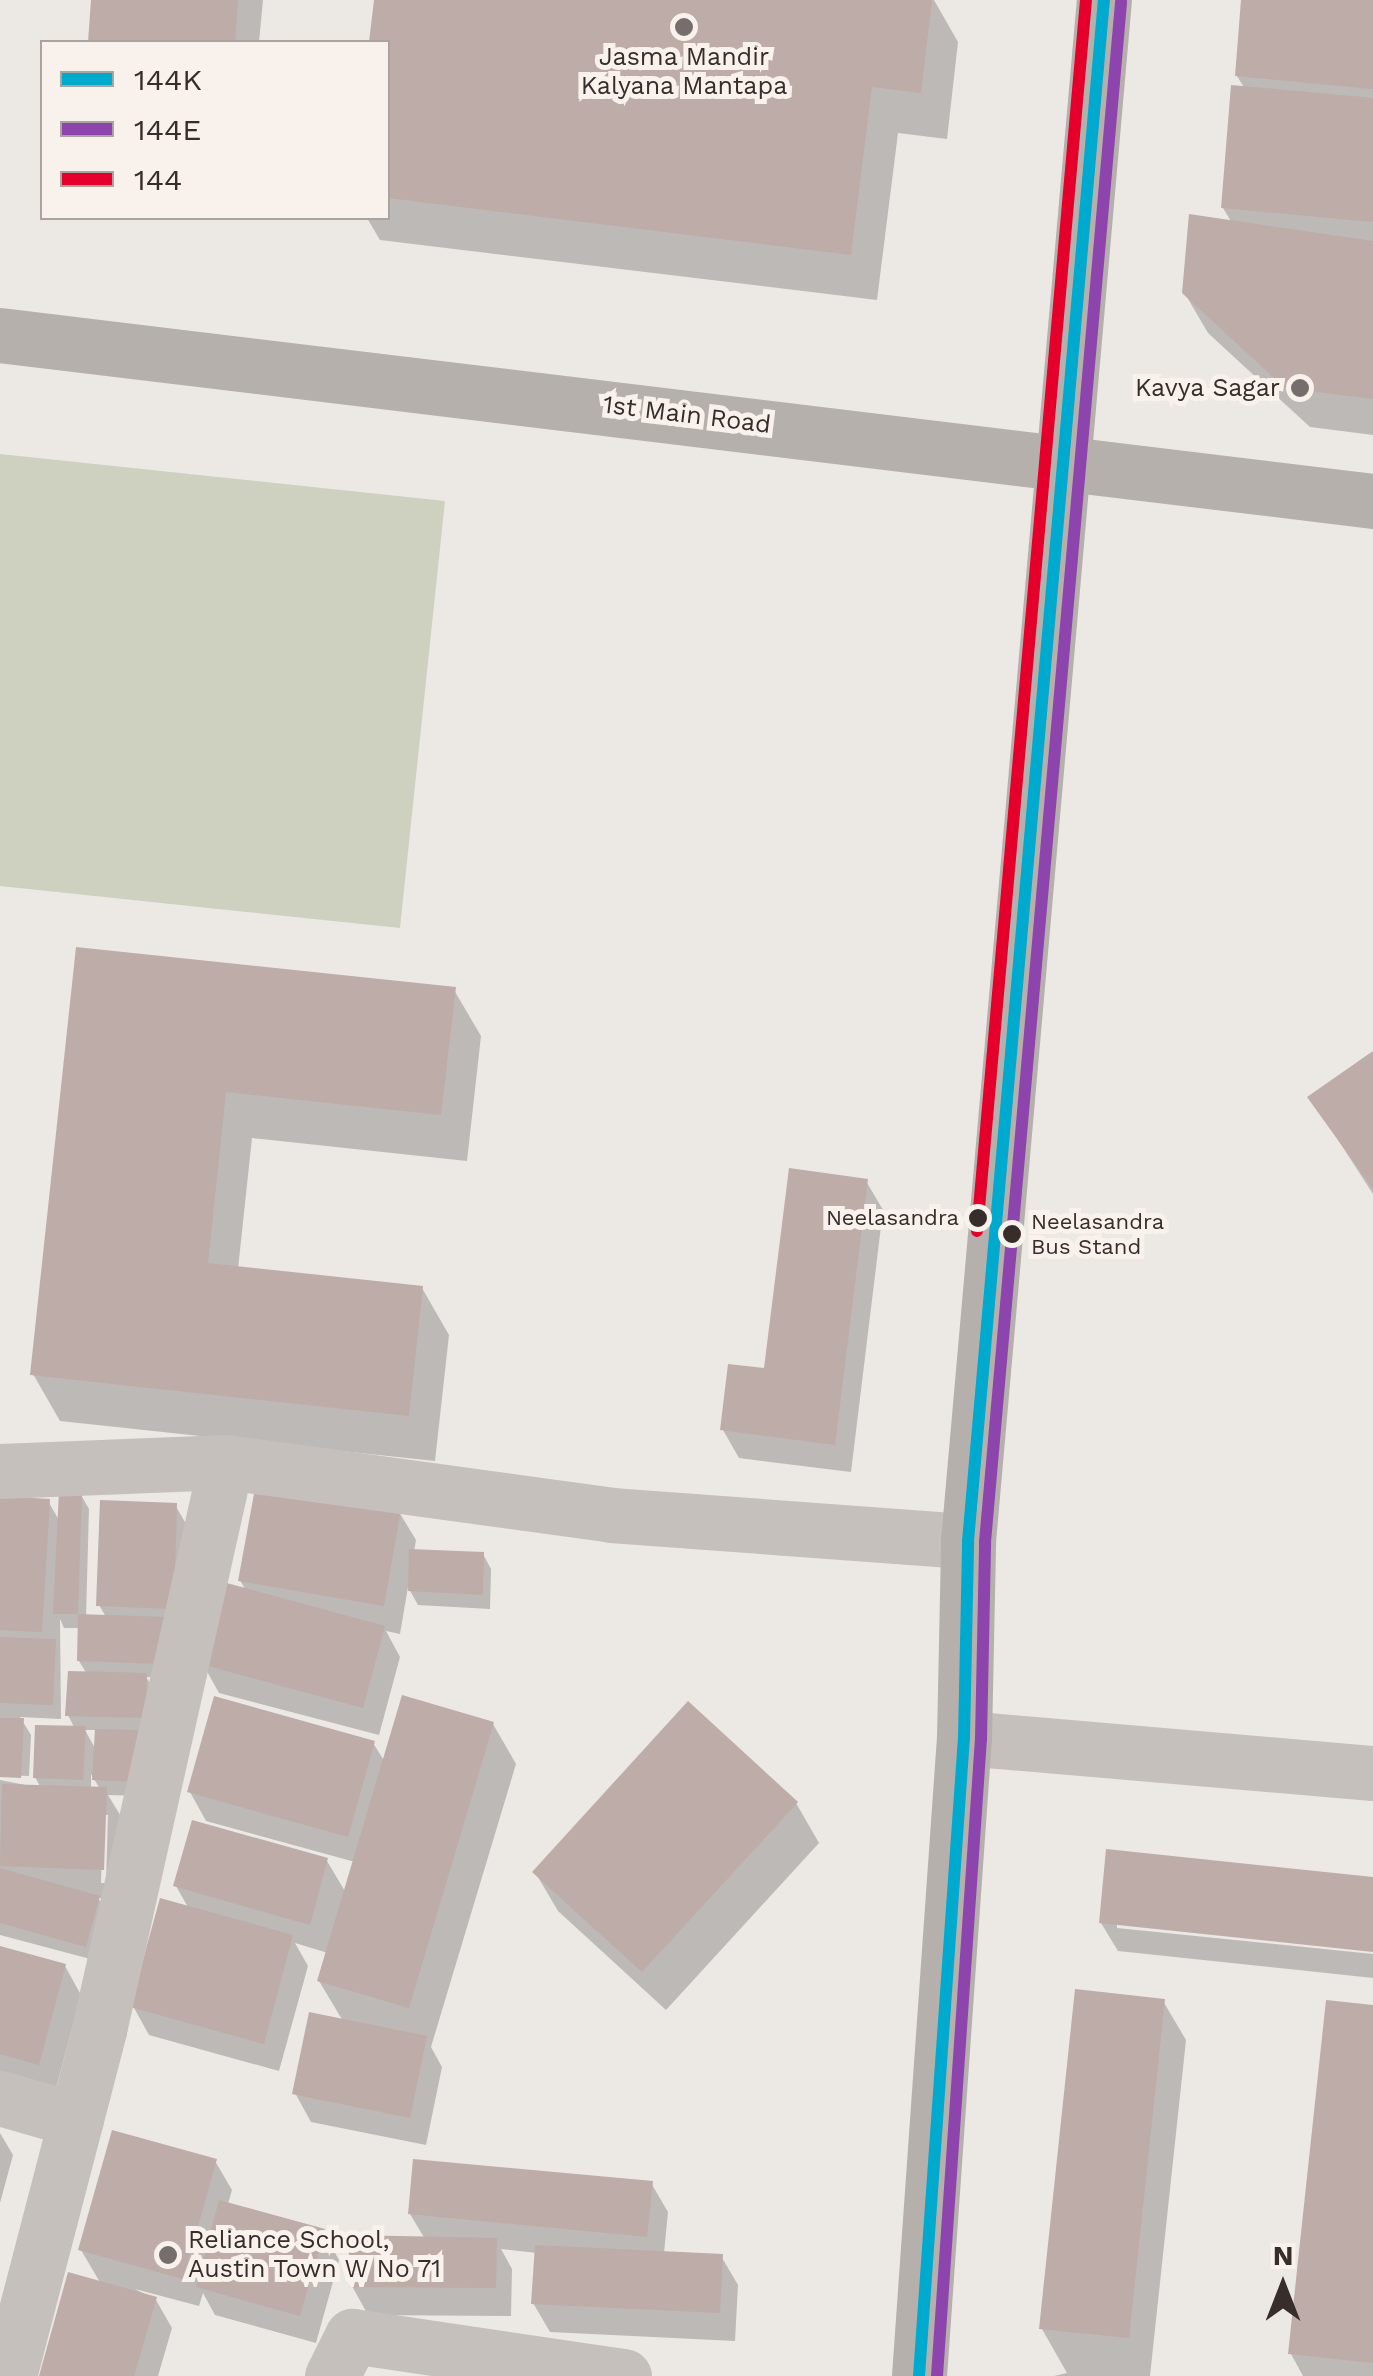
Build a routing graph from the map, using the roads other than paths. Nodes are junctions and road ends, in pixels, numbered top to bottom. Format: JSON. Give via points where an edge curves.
{"nodes":[{"id":1,"x":1104,"y":0,"type":"edge"},
{"id":2,"x":0,"y":335,"type":"edge"},
{"id":3,"x":1065,"y":460,"type":"junction"},
{"id":4,"x":1373,"y":501,"type":"edge"},
{"id":5,"x":226,"y":1462,"type":"junction"},
{"id":6,"x":0,"y":1471,"type":"edge"},
{"id":7,"x":968,"y":1541,"type":"junction"},
{"id":8,"x":964,"y":1738,"type":"junction"},
{"id":9,"x":1373,"y":1773,"type":"edge"},
{"id":10,"x":0,"y":2098,"type":"edge"},
{"id":11,"x":76,"y":2120,"type":"junction"},
{"id":12,"x":10,"y":2376,"type":"edge"},
{"id":13,"x":332,"y":2376,"type":"edge"},
{"id":14,"x":624,"y":2376,"type":"edge"},
{"id":15,"x":919,"y":2376,"type":"edge"}],
"edges":[{"from":1,"to":3,"type":"street"},
{"from":2,"to":3,"type":"street","name":"1st Main Road"},
{"from":3,"to":4,"type":"street","name":"1st Main Road"},
{"from":3,"to":7,"type":"street"},
{"from":5,"to":6,"type":"street"},
{"from":5,"to":7,"type":"street","via":[[611,1515]]},
{"from":5,"to":11,"type":"street"},
{"from":7,"to":8,"type":"street"},
{"from":8,"to":9,"type":"street"},
{"from":8,"to":15,"type":"street"},
{"from":10,"to":11,"type":"street"},
{"from":11,"to":12,"type":"street"},
{"from":13,"to":14,"type":"street","via":[[352,2336]]}]}
